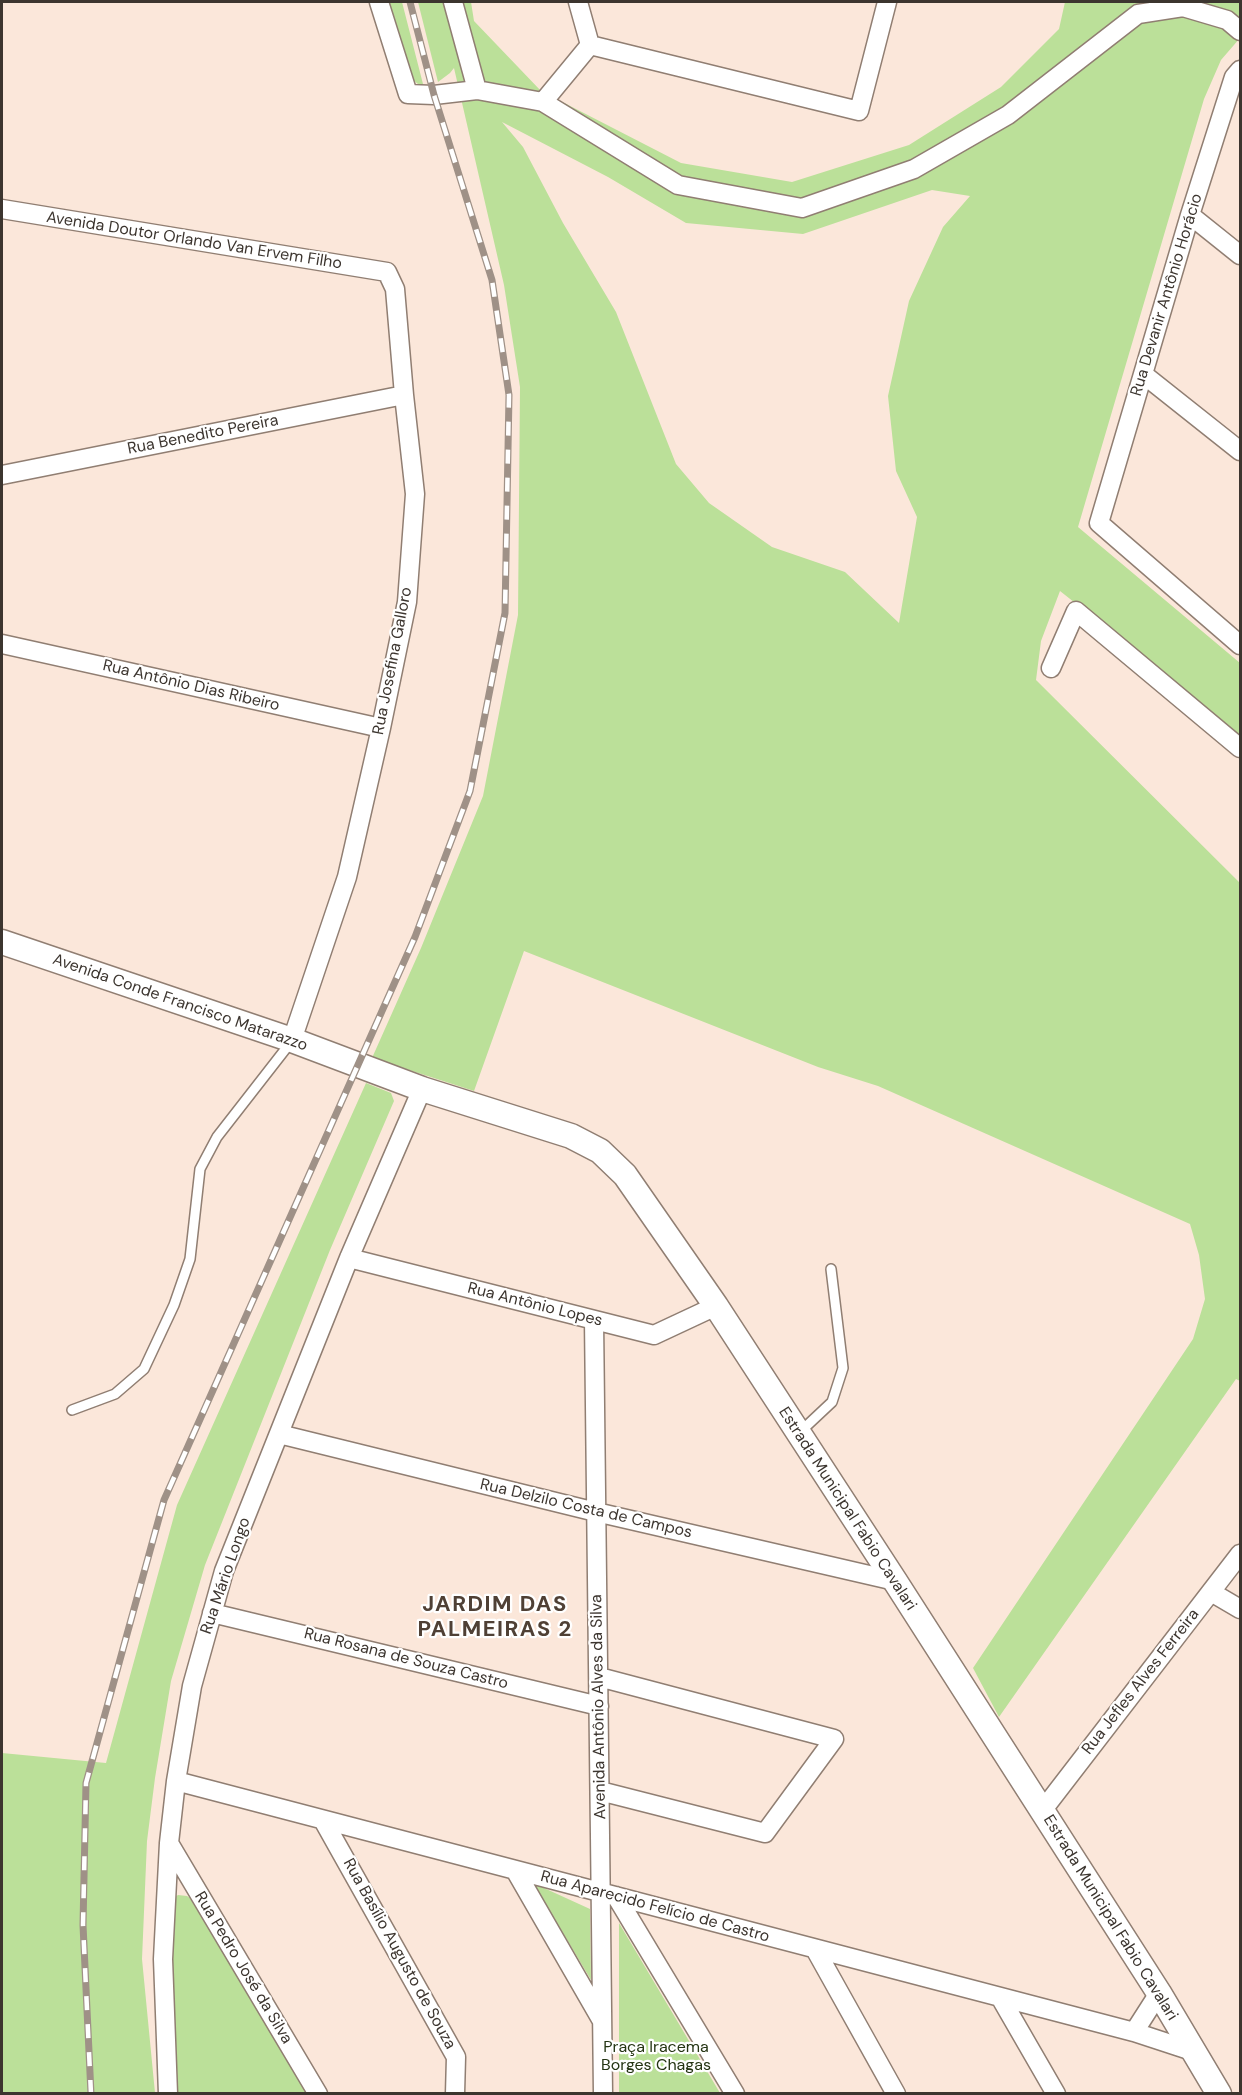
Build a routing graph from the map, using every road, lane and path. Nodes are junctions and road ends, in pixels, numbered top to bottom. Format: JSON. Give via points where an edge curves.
{"nodes":[{"id":1,"x":379,"y":2,"type":"edge"},
{"id":2,"x":453,"y":2,"type":"edge"},
{"id":3,"x":578,"y":2,"type":"edge"},
{"id":4,"x":887,"y":2,"type":"edge"},
{"id":5,"x":1240,"y":31,"type":"edge"},
{"id":6,"x":590,"y":45,"type":"junction"},
{"id":7,"x":1240,"y":70,"type":"edge"},
{"id":8,"x":477,"y":90,"type":"junction"},
{"id":9,"x":543,"y":102,"type":"junction"},
{"id":10,"x":2,"y":209,"type":"edge"},
{"id":11,"x":1190,"y":215,"type":"junction"},
{"id":12,"x":1240,"y":255,"type":"edge"},
{"id":13,"x":387,"y":272,"type":"joint"},
{"id":14,"x":1143,"y":374,"type":"junction"},
{"id":15,"x":404,"y":394,"type":"junction"},
{"id":16,"x":1240,"y":451,"type":"edge"},
{"id":17,"x":2,"y":475,"type":"edge"},
{"id":18,"x":2,"y":644,"type":"edge"},
{"id":19,"x":1240,"y":645,"type":"edge"},
{"id":20,"x":1051,"y":668,"type":"dead end"},
{"id":21,"x":381,"y":729,"type":"junction"},
{"id":22,"x":1240,"y":748,"type":"edge"},
{"id":23,"x":2,"y":942,"type":"edge"},
{"id":24,"x":292,"y":1040,"type":"junction"},
{"id":25,"x":358,"y":1065,"type":"joint"},
{"id":26,"x":422,"y":1089,"type":"junction"},
{"id":27,"x":349,"y":1258,"type":"junction"},
{"id":28,"x":831,"y":1269,"type":"dead end"},
{"id":29,"x":716,"y":1306,"type":"junction"},
{"id":30,"x":594,"y":1320,"type":"junction"},
{"id":31,"x":72,"y":1410,"type":"dead end"},
{"id":32,"x":279,"y":1434,"type":"junction"},
{"id":33,"x":799,"y":1434,"type":"junction"},
{"id":34,"x":597,"y":1512,"type":"junction"},
{"id":35,"x":1240,"y":1554,"type":"edge"},
{"id":36,"x":895,"y":1581,"type":"junction"},
{"id":37,"x":1211,"y":1592,"type":"junction"},
{"id":38,"x":1240,"y":1609,"type":"edge"},
{"id":39,"x":212,"y":1613,"type":"junction"},
{"id":40,"x":598,"y":1677,"type":"junction"},
{"id":41,"x":599,"y":1706,"type":"junction"},
{"id":42,"x":176,"y":1781,"type":"junction"},
{"id":43,"x":600,"y":1791,"type":"junction"},
{"id":44,"x":1042,"y":1810,"type":"junction"},
{"id":45,"x":323,"y":1820,"type":"junction"},
{"id":46,"x":169,"y":1843,"type":"junction"},
{"id":47,"x":515,"y":1870,"type":"junction"},
{"id":48,"x":609,"y":1894,"type":"junction"},
{"id":49,"x":815,"y":1949,"type":"junction"},
{"id":50,"x":1159,"y":1993,"type":"junction"},
{"id":51,"x":1000,"y":1997,"type":"junction"},
{"id":52,"x":602,"y":2022,"type":"junction"},
{"id":53,"x":1134,"y":2032,"type":"junction"},
{"id":54,"x":1195,"y":2052,"type":"junction"},
{"id":55,"x":168,"y":2094,"type":"edge"},
{"id":56,"x":318,"y":2094,"type":"edge"},
{"id":57,"x":455,"y":2094,"type":"edge"},
{"id":58,"x":603,"y":2094,"type":"edge"},
{"id":59,"x":735,"y":2094,"type":"edge"},
{"id":60,"x":896,"y":2094,"type":"edge"},
{"id":61,"x":1056,"y":2094,"type":"edge"},
{"id":62,"x":1219,"y":2094,"type":"edge"}],
"edges":[{"from":1,"to":8,"type":"street","via":[[408,94]]},
{"from":2,"to":8,"type":"street"},
{"from":3,"to":6,"type":"street"},
{"from":4,"to":6,"type":"street","via":[[859,111]]},
{"from":5,"to":9,"type":"street","via":[[1227,20],[1183,7],[1138,14],[1008,115],[914,169],[802,208],[678,185]]},
{"from":6,"to":9,"type":"street"},
{"from":7,"to":11,"type":"street","name":"Rua Devanir Antônio Horácio","via":[[1234,77]]},
{"from":8,"to":9,"type":"street"},
{"from":10,"to":13,"type":"street","name":"Avenida Doutor Orlando Van Ervem Filho"},
{"from":11,"to":12,"type":"street"},
{"from":11,"to":14,"type":"street","name":"Rua Devanir Antônio Horácio"},
{"from":13,"to":15,"type":"street","name":"Rua Josefina Galloro","via":[[395,289]]},
{"from":14,"to":16,"type":"street"},
{"from":14,"to":19,"type":"street","name":"Rua Devanir Antônio Horácio","via":[[1099,523]]},
{"from":15,"to":17,"type":"street","name":"Rua Benedito Pereira"},
{"from":15,"to":21,"type":"street","name":"Rua Josefina Galloro","via":[[415,494],[407,602]]},
{"from":18,"to":21,"type":"street","name":"Rua Antônio Dias Ribeiro"},
{"from":20,"to":22,"type":"street","via":[[1076,611]]},
{"from":21,"to":24,"type":"street","name":"Rua Josefina Galloro","via":[[347,878]]},
{"from":23,"to":24,"type":"street","name":"Avenida Conde Francisco Matarazzo"},
{"from":24,"to":25,"type":"street","name":"Avenida Conde Francisco Matarazzo"},
{"from":24,"to":31,"type":"lane","via":[[217,1137],[200,1169],[190,1259],[144,1369],[115,1394]]},
{"from":25,"to":26,"type":"street","name":"Estrada Municipal Fabio Cavalari"},
{"from":26,"to":27,"type":"street","name":"Rua Mário Longo"},
{"from":26,"to":29,"type":"street","name":"Estrada Municipal Fabio Cavalari","via":[[571,1136],[600,1151],[625,1174]]},
{"from":27,"to":30,"type":"street","name":"Rua Antônio Lopes"},
{"from":27,"to":32,"type":"street","name":"Rua Mário Longo"},
{"from":28,"to":33,"type":"lane","via":[[843,1368],[832,1402]]},
{"from":29,"to":30,"type":"street","name":"Rua Antônio Lopes","via":[[654,1335]]},
{"from":29,"to":33,"type":"street","name":"Estrada Municipal Fabio Cavalari"},
{"from":30,"to":34,"type":"street","name":"Avenida Antônio Alves da Silva"},
{"from":32,"to":34,"type":"street","name":"Rua Delzilo Costa de Campos"},
{"from":32,"to":39,"type":"street","name":"Rua Mário Longo","via":[[224,1571]]},
{"from":33,"to":36,"type":"street","name":"Estrada Municipal Fabio Cavalari"},
{"from":34,"to":36,"type":"street","name":"Rua Delzilo Costa de Campos"},
{"from":34,"to":40,"type":"street","name":"Avenida Antônio Alves da Silva"},
{"from":35,"to":37,"type":"street","name":"Rua Jefles Alves Ferreira"},
{"from":36,"to":44,"type":"street","name":"Estrada Municipal Fabio Cavalari"},
{"from":37,"to":38,"type":"street"},
{"from":37,"to":44,"type":"street","name":"Rua Jefles Alves Ferreira"},
{"from":39,"to":41,"type":"street","name":"Rua Rosana de Souza Castro"},
{"from":39,"to":42,"type":"street","name":"Rua Mário Longo","via":[[192,1686]]},
{"from":40,"to":41,"type":"street","name":"Avenida Antônio Alves da Silva"},
{"from":40,"to":43,"type":"street","via":[[834,1739],[765,1833]]},
{"from":41,"to":43,"type":"street","name":"Avenida Antônio Alves da Silva"},
{"from":42,"to":45,"type":"street","name":"Rua Aparecido Felício de Castro"},
{"from":42,"to":46,"type":"street","name":"Rua Mário Longo"},
{"from":43,"to":48,"type":"street","name":"Avenida Antônio Alves da Silva"},
{"from":44,"to":50,"type":"street","name":"Estrada Municipal Fabio Cavalari"},
{"from":45,"to":47,"type":"street","name":"Rua Aparecido Felício de Castro"},
{"from":45,"to":57,"type":"street","name":"Rua Basílio Augusto de Souza","via":[[456,2057]]},
{"from":46,"to":55,"type":"street","name":"Rua Mário Longo","via":[[163,1959]]},
{"from":46,"to":56,"type":"street","name":"Rua Pedro José da Silva"},
{"from":47,"to":48,"type":"street","name":"Rua Aparecido Felício de Castro"},
{"from":47,"to":52,"type":"street"},
{"from":48,"to":49,"type":"street","name":"Rua Aparecido Felício de Castro"},
{"from":48,"to":52,"type":"street","name":"Avenida Antônio Alves da Silva"},
{"from":48,"to":59,"type":"street"},
{"from":49,"to":51,"type":"street","name":"Rua Aparecido Felício de Castro"},
{"from":49,"to":60,"type":"street"},
{"from":50,"to":53,"type":"street"},
{"from":50,"to":54,"type":"street","name":"Estrada Municipal Fabio Cavalari"},
{"from":51,"to":53,"type":"street","name":"Rua Aparecido Felício de Castro"},
{"from":51,"to":61,"type":"street"},
{"from":52,"to":58,"type":"street","name":"Avenida Antônio Alves da Silva"},
{"from":53,"to":54,"type":"street","name":"Rua Aparecido Felício de Castro"},
{"from":54,"to":62,"type":"street","name":"Estrada Municipal Fabio Cavalari"}]}
